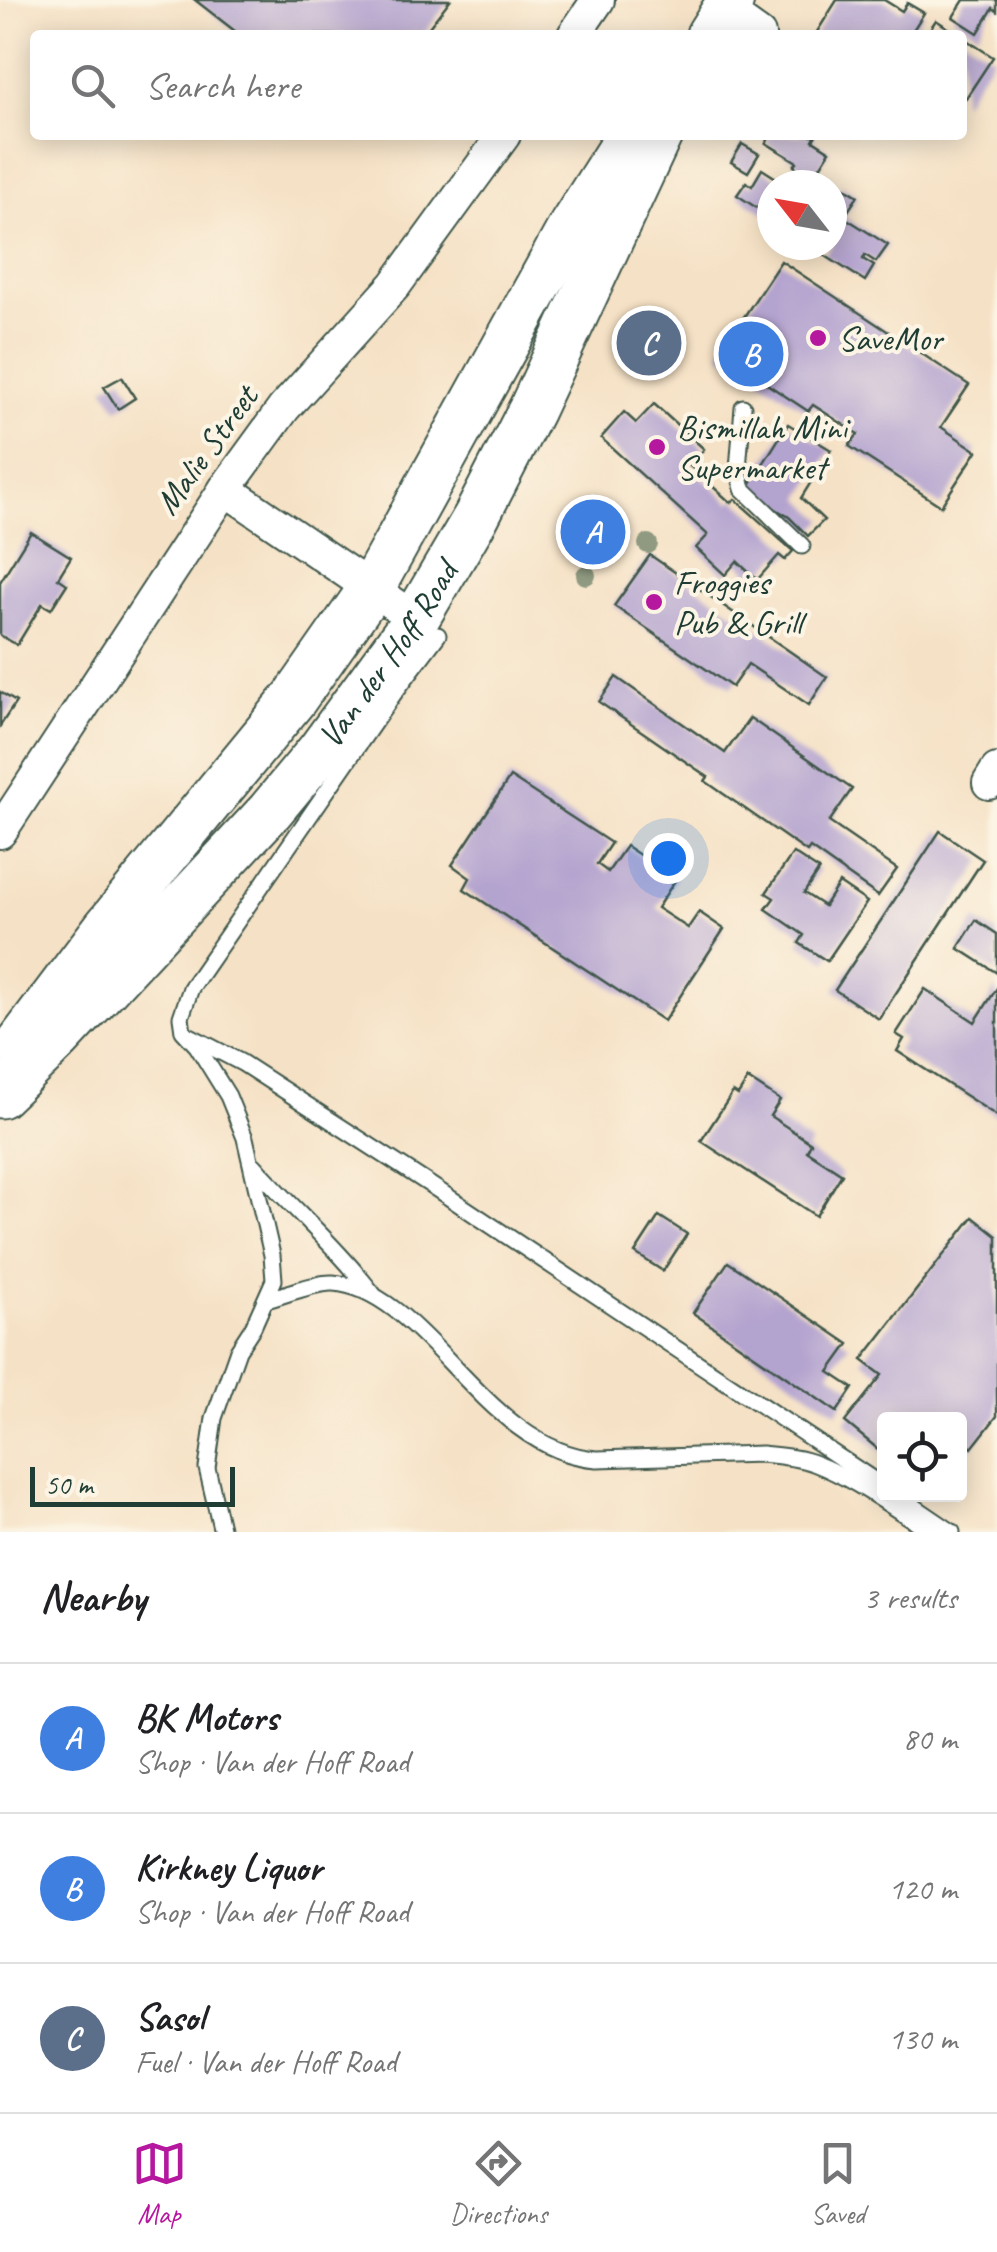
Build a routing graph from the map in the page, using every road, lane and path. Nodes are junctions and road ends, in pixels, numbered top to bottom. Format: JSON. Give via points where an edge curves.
{"nodes":[{"id":1,"x":598,"y":0,"type":"edge"},
{"id":2,"x":577,"y":30,"type":"edge"},
{"id":3,"x":500,"y":140,"type":"edge"},
{"id":4,"x":626,"y":140,"type":"edge"},
{"id":5,"x":657,"y":140,"type":"edge"},
{"id":6,"x":743,"y":407,"type":"dead end"},
{"id":7,"x":224,"y":489,"type":"junction"},
{"id":8,"x":802,"y":546,"type":"dead end"},
{"id":9,"x":371,"y":589,"type":"junction"},
{"id":10,"x":427,"y":627,"type":"junction"},
{"id":11,"x":0,"y":832,"type":"edge"},
{"id":12,"x":182,"y":1031,"type":"junction"},
{"id":13,"x":0,"y":1071,"type":"edge"},
{"id":14,"x":0,"y":1095,"type":"edge"},
{"id":15,"x":251,"y":1162,"type":"junction"},
{"id":16,"x":373,"y":1294,"type":"junction"},
{"id":17,"x":266,"y":1300,"type":"junction"},
{"id":18,"x":877,"y":1482,"type":"edge"},
{"id":19,"x":908,"y":1502,"type":"edge"},
{"id":20,"x":222,"y":1532,"type":"edge"},
{"id":21,"x":932,"y":1532,"type":"edge"},
{"id":22,"x":952,"y":1532,"type":"edge"}],
"edges":[{"from":1,"to":2,"type":"street"},
{"from":3,"to":7,"type":"street","name":"Malie Street","via":[[396,285],[284,408]]},
{"from":4,"to":9,"type":"main road","name":"Van der Hoff Road"},
{"from":5,"to":10,"type":"main road","name":"Van der Hoff Road"},
{"from":6,"to":8,"type":"lane","via":[[743,489]]},
{"from":7,"to":9,"type":"street"},
{"from":7,"to":11,"type":"street","name":"Malie Street"},
{"from":9,"to":10,"type":"street"},
{"from":9,"to":13,"type":"main road","name":"Van der Hoff Road","via":[[294,698],[106,928]]},
{"from":10,"to":12,"type":"lane","via":[[395,692],[191,988]]},
{"from":10,"to":14,"type":"main road","name":"Van der Hoff Road","via":[[270,811]]},
{"from":12,"to":15,"type":"lane","via":[[228,1096]]},
{"from":12,"to":18,"type":"lane","via":[[429,1184]]},
{"from":15,"to":16,"type":"lane","via":[[345,1256]]},
{"from":15,"to":17,"type":"lane","via":[[272,1254],[274,1280]]},
{"from":16,"to":17,"type":"lane","via":[[325,1283]]},
{"from":16,"to":21,"type":"lane","via":[[504,1416],[570,1456],[762,1454],[813,1462]]},
{"from":17,"to":20,"type":"lane","via":[[238,1350],[214,1418],[206,1468]]},
{"from":19,"to":22,"type":"lane"}]}
